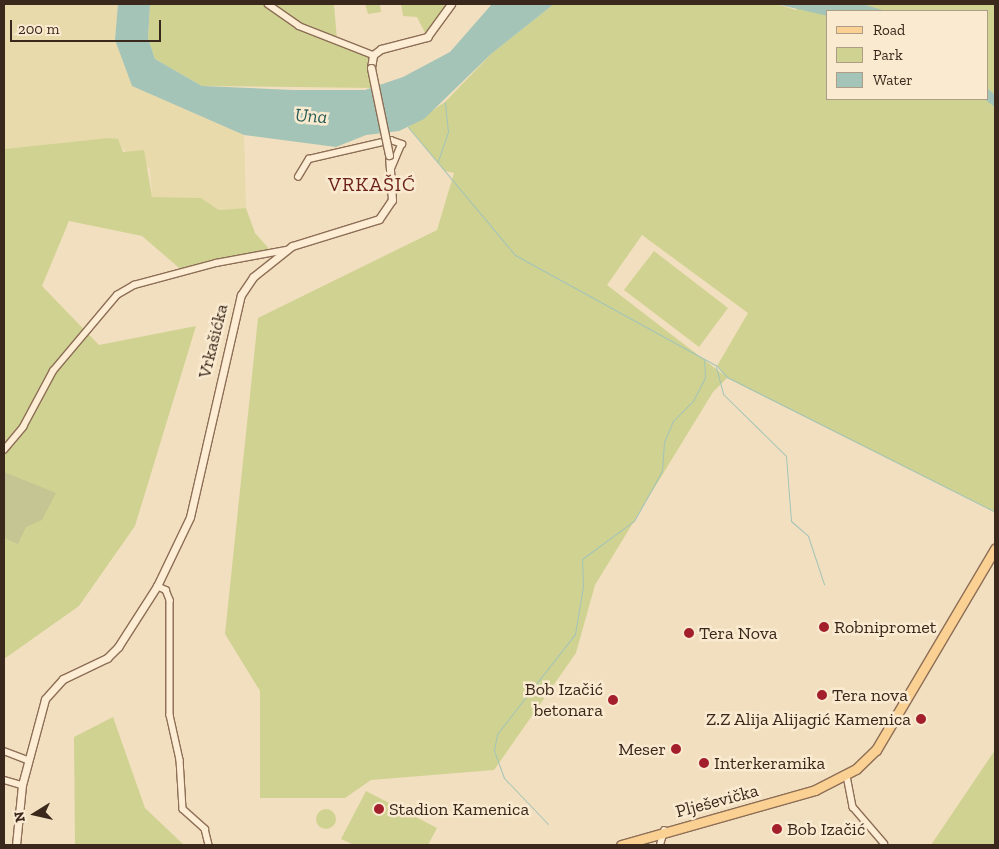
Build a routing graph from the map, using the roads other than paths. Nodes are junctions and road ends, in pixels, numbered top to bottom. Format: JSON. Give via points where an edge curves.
{"nodes":[{"id":1,"x":268,"y":4,"type":"edge"},
{"id":2,"x":452,"y":4,"type":"edge"},
{"id":3,"x":373,"y":56,"type":"junction"},
{"id":4,"x":392,"y":168,"type":"junction"},
{"id":5,"x":298,"y":177,"type":"dead end"},
{"id":6,"x":286,"y":250,"type":"junction"},
{"id":7,"x":4,"y":450,"type":"edge"},
{"id":8,"x":995,"y":549,"type":"edge"},
{"id":9,"x":157,"y":586,"type":"junction"},
{"id":10,"x":4,"y":751,"type":"edge"},
{"id":11,"x":27,"y":760,"type":"junction"},
{"id":12,"x":847,"y":776,"type":"junction"},
{"id":13,"x":4,"y":780,"type":"edge"},
{"id":14,"x":22,"y":785,"type":"junction"},
{"id":15,"x":664,"y":831,"type":"junction"},
{"id":16,"x":884,"y":843,"type":"dead end"},
{"id":17,"x":16,"y":845,"type":"edge"},
{"id":18,"x":209,"y":845,"type":"edge"},
{"id":19,"x":621,"y":845,"type":"edge"},
{"id":20,"x":660,"y":845,"type":"edge"}],
"edges":[{"from":1,"to":3,"type":"street","via":[[299,26]]},
{"from":2,"to":3,"type":"street","via":[[427,37],[387,46]]},
{"from":3,"to":4,"type":"street","name":"Vrkašićka","bridge":true,"via":[[371,68]]},
{"from":4,"to":5,"type":"street","via":[[402,144],[391,140],[309,159]]},
{"from":4,"to":6,"type":"street","name":"Vrkašićka","via":[[392,200],[379,219],[357,229],[304,240]]},
{"from":6,"to":7,"type":"street","via":[[216,263],[134,285],[117,295],[53,371],[23,427]]},
{"from":6,"to":9,"type":"street","name":"Vrkašićka","via":[[253,277],[241,295],[217,383],[200,486]]},
{"from":8,"to":12,"type":"main road","name":"Plješevička","via":[[876,750]]},
{"from":9,"to":11,"type":"street","name":"Vrkašićka","via":[[107,658],[52,687]]},
{"from":9,"to":18,"type":"street","via":[[166,590],[170,600],[170,715],[180,760],[183,809],[205,828]]},
{"from":10,"to":11,"type":"street"},
{"from":11,"to":14,"type":"street","name":"Vrkašićka"},
{"from":12,"to":15,"type":"main road","name":"Plješevička","via":[[815,790]]},
{"from":12,"to":16,"type":"street","via":[[852,807]]},
{"from":13,"to":14,"type":"street"},
{"from":14,"to":17,"type":"street","name":"Vrkašićka"},
{"from":15,"to":19,"type":"main road","name":"Plješevička"},
{"from":15,"to":20,"type":"street"}]}
